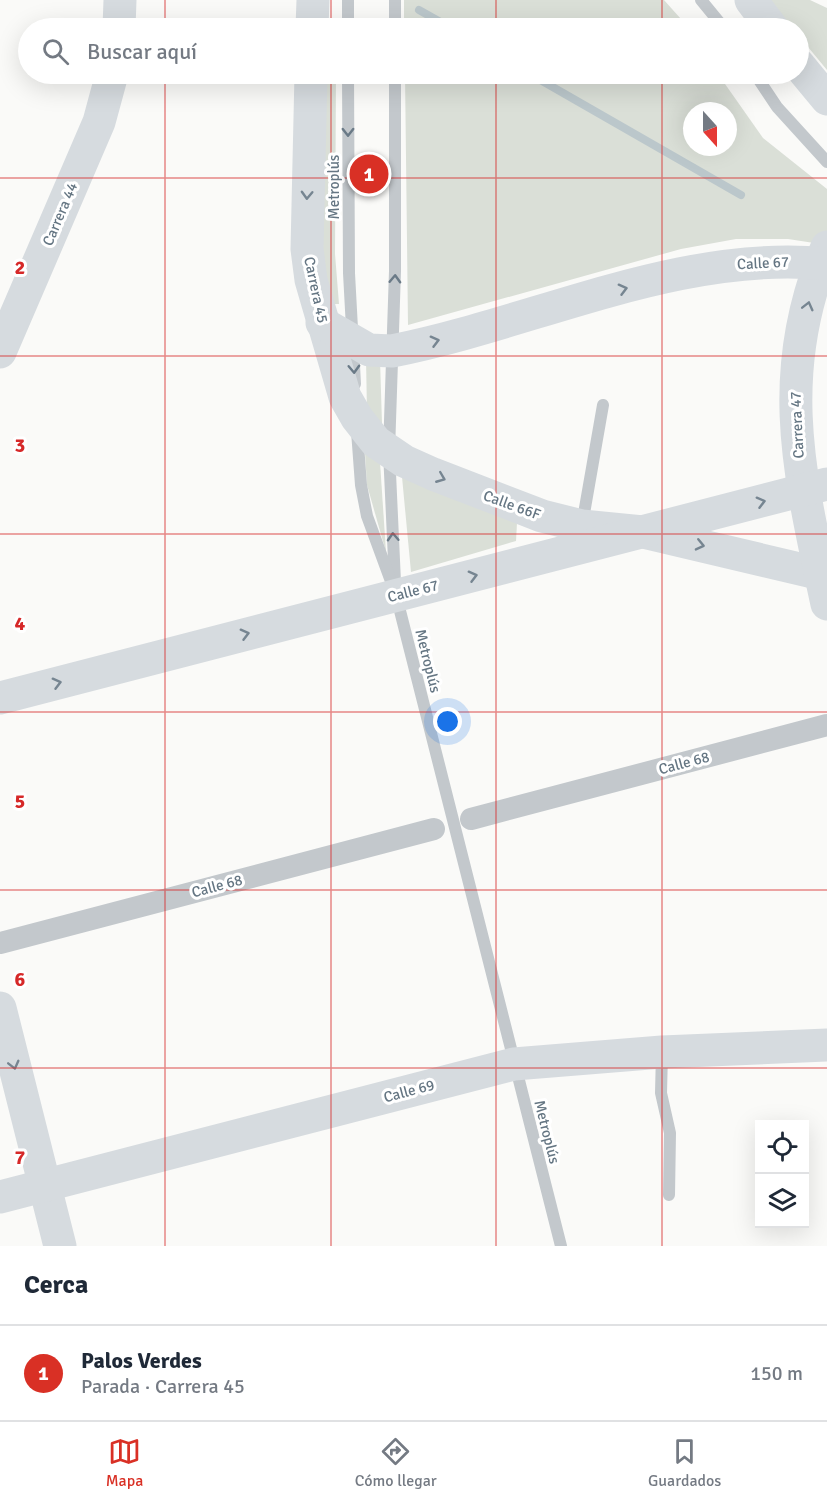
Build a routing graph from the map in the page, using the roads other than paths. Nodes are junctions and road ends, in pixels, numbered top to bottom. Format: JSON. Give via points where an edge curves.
{"nodes":[{"id":1,"x":120,"y":0,"type":"edge"},
{"id":2,"x":313,"y":0,"type":"edge"},
{"id":3,"x":348,"y":0,"type":"edge"},
{"id":4,"x":395,"y":0,"type":"edge"},
{"id":5,"x":701,"y":0,"type":"edge"},
{"id":6,"x":751,"y":0,"type":"edge"},
{"id":7,"x":119,"y":18,"type":"edge"},
{"id":8,"x":312,"y":18,"type":"edge"},
{"id":9,"x":348,"y":18,"type":"edge"},
{"id":10,"x":395,"y":18,"type":"edge"},
{"id":11,"x":716,"y":18,"type":"edge"},
{"id":12,"x":764,"y":18,"type":"edge"},
{"id":13,"x":809,"y":77,"type":"edge"},
{"id":14,"x":109,"y":84,"type":"edge"},
{"id":15,"x":311,"y":84,"type":"edge"},
{"id":16,"x":348,"y":84,"type":"edge"},
{"id":17,"x":395,"y":84,"type":"edge"},
{"id":18,"x":762,"y":84,"type":"edge"},
{"id":19,"x":827,"y":99,"type":"edge"},
{"id":20,"x":827,"y":162,"type":"edge"},
{"id":21,"x":827,"y":248,"type":"edge"},
{"id":22,"x":827,"y":264,"type":"edge"},
{"id":23,"x":322,"y":322,"type":"junction"},
{"id":24,"x":353,"y":343,"type":"junction"},
{"id":25,"x":392,"y":351,"type":"junction"},
{"id":26,"x":0,"y":352,"type":"edge"},
{"id":27,"x":603,"y":405,"type":"dead end"},
{"id":28,"x":357,"y":418,"type":"junction"},
{"id":29,"x":389,"y":451,"type":"junction"},
{"id":30,"x":815,"y":487,"type":"edge"},
{"id":31,"x":582,"y":526,"type":"junction"},
{"id":32,"x":643,"y":532,"type":"junction"},
{"id":33,"x":824,"y":589,"type":"edge"},
{"id":34,"x":396,"y":595,"type":"junction"},
{"id":35,"x":0,"y":698,"type":"edge"},
{"id":36,"x":827,"y":725,"type":"edge"},
{"id":37,"x":471,"y":819,"type":"dead end"},
{"id":38,"x":434,"y":829,"type":"dead end"},
{"id":39,"x":0,"y":943,"type":"edge"},
{"id":40,"x":0,"y":1008,"type":"edge"},
{"id":41,"x":827,"y":1045,"type":"edge"},
{"id":42,"x":662,"y":1052,"type":"junction"},
{"id":43,"x":514,"y":1064,"type":"junction"},
{"id":44,"x":45,"y":1186,"type":"junction"},
{"id":45,"x":669,"y":1195,"type":"dead end"},
{"id":46,"x":0,"y":1197,"type":"edge"},
{"id":47,"x":60,"y":1246,"type":"edge"},
{"id":48,"x":561,"y":1246,"type":"edge"}],
"edges":[{"from":1,"to":7,"type":"street"},
{"from":2,"to":8,"type":"street"},
{"from":3,"to":9,"type":"lane"},
{"from":4,"to":10,"type":"lane"},
{"from":5,"to":11,"type":"lane"},
{"from":6,"to":12,"type":"street"},
{"from":13,"to":19,"type":"street"},
{"from":14,"to":26,"type":"street","name":"Carrera 44","via":[[99,122]]},
{"from":15,"to":23,"type":"street","name":"Carrera 45","one_way":true,"via":[[307,249]]},
{"from":16,"to":24,"type":"lane","name":"Metroplús","one_way":true},
{"from":25,"to":17,"type":"lane","one_way":true},
{"from":18,"to":20,"type":"lane","via":[[777,107]]},
{"from":30,"to":21,"type":"street","name":"Carrera 47","one_way":true,"via":[[795,429],[796,363],[813,288]]},
{"from":25,"to":22,"type":"street","name":"Calle 67","one_way":true,"via":[[717,266],[793,261]]},
{"from":23,"to":24,"type":"street","name":"Calle 67"},
{"from":23,"to":28,"type":"street","name":"Carrera 45","via":[[337,375]]},
{"from":24,"to":25,"type":"street","name":"Calle 67","via":[[369,350]]},
{"from":24,"to":28,"type":"lane","name":"Metroplús","one_way":true},
{"from":25,"to":29,"type":"lane"},
{"from":27,"to":31,"type":"lane"},
{"from":28,"to":29,"type":"street","name":"Carrera 45"},
{"from":28,"to":34,"type":"lane","name":"Metroplús","via":[[367,516]]},
{"from":29,"to":31,"type":"street","name":"Calle 66F","one_way":true,"via":[[509,505]]},
{"from":34,"to":29,"type":"lane","one_way":true},
{"from":32,"to":30,"type":"street","name":"Calle 67","one_way":true},
{"from":30,"to":33,"type":"street","name":"Carrera 47"},
{"from":31,"to":32,"type":"street","name":"Calle 66F"},
{"from":32,"to":33,"type":"street","one_way":true},
{"from":34,"to":32,"type":"street","name":"Calle 67","one_way":true},
{"from":35,"to":34,"type":"street","name":"Calle 67","one_way":true},
{"from":34,"to":43,"type":"lane","name":"Metroplús"},
{"from":36,"to":37,"type":"street","name":"Calle 68"},
{"from":38,"to":39,"type":"street","name":"Calle 68"},
{"from":40,"to":44,"type":"street","one_way":true},
{"from":41,"to":42,"type":"street","name":"Calle 69"},
{"from":42,"to":43,"type":"street","name":"Calle 69"},
{"from":42,"to":45,"type":"lane","via":[[661,1092],[670,1133]]},
{"from":43,"to":44,"type":"street","name":"Calle 69"},
{"from":43,"to":48,"type":"lane","name":"Metroplús"},
{"from":44,"to":46,"type":"street","name":"Calle 69"},
{"from":44,"to":47,"type":"street"}]}
